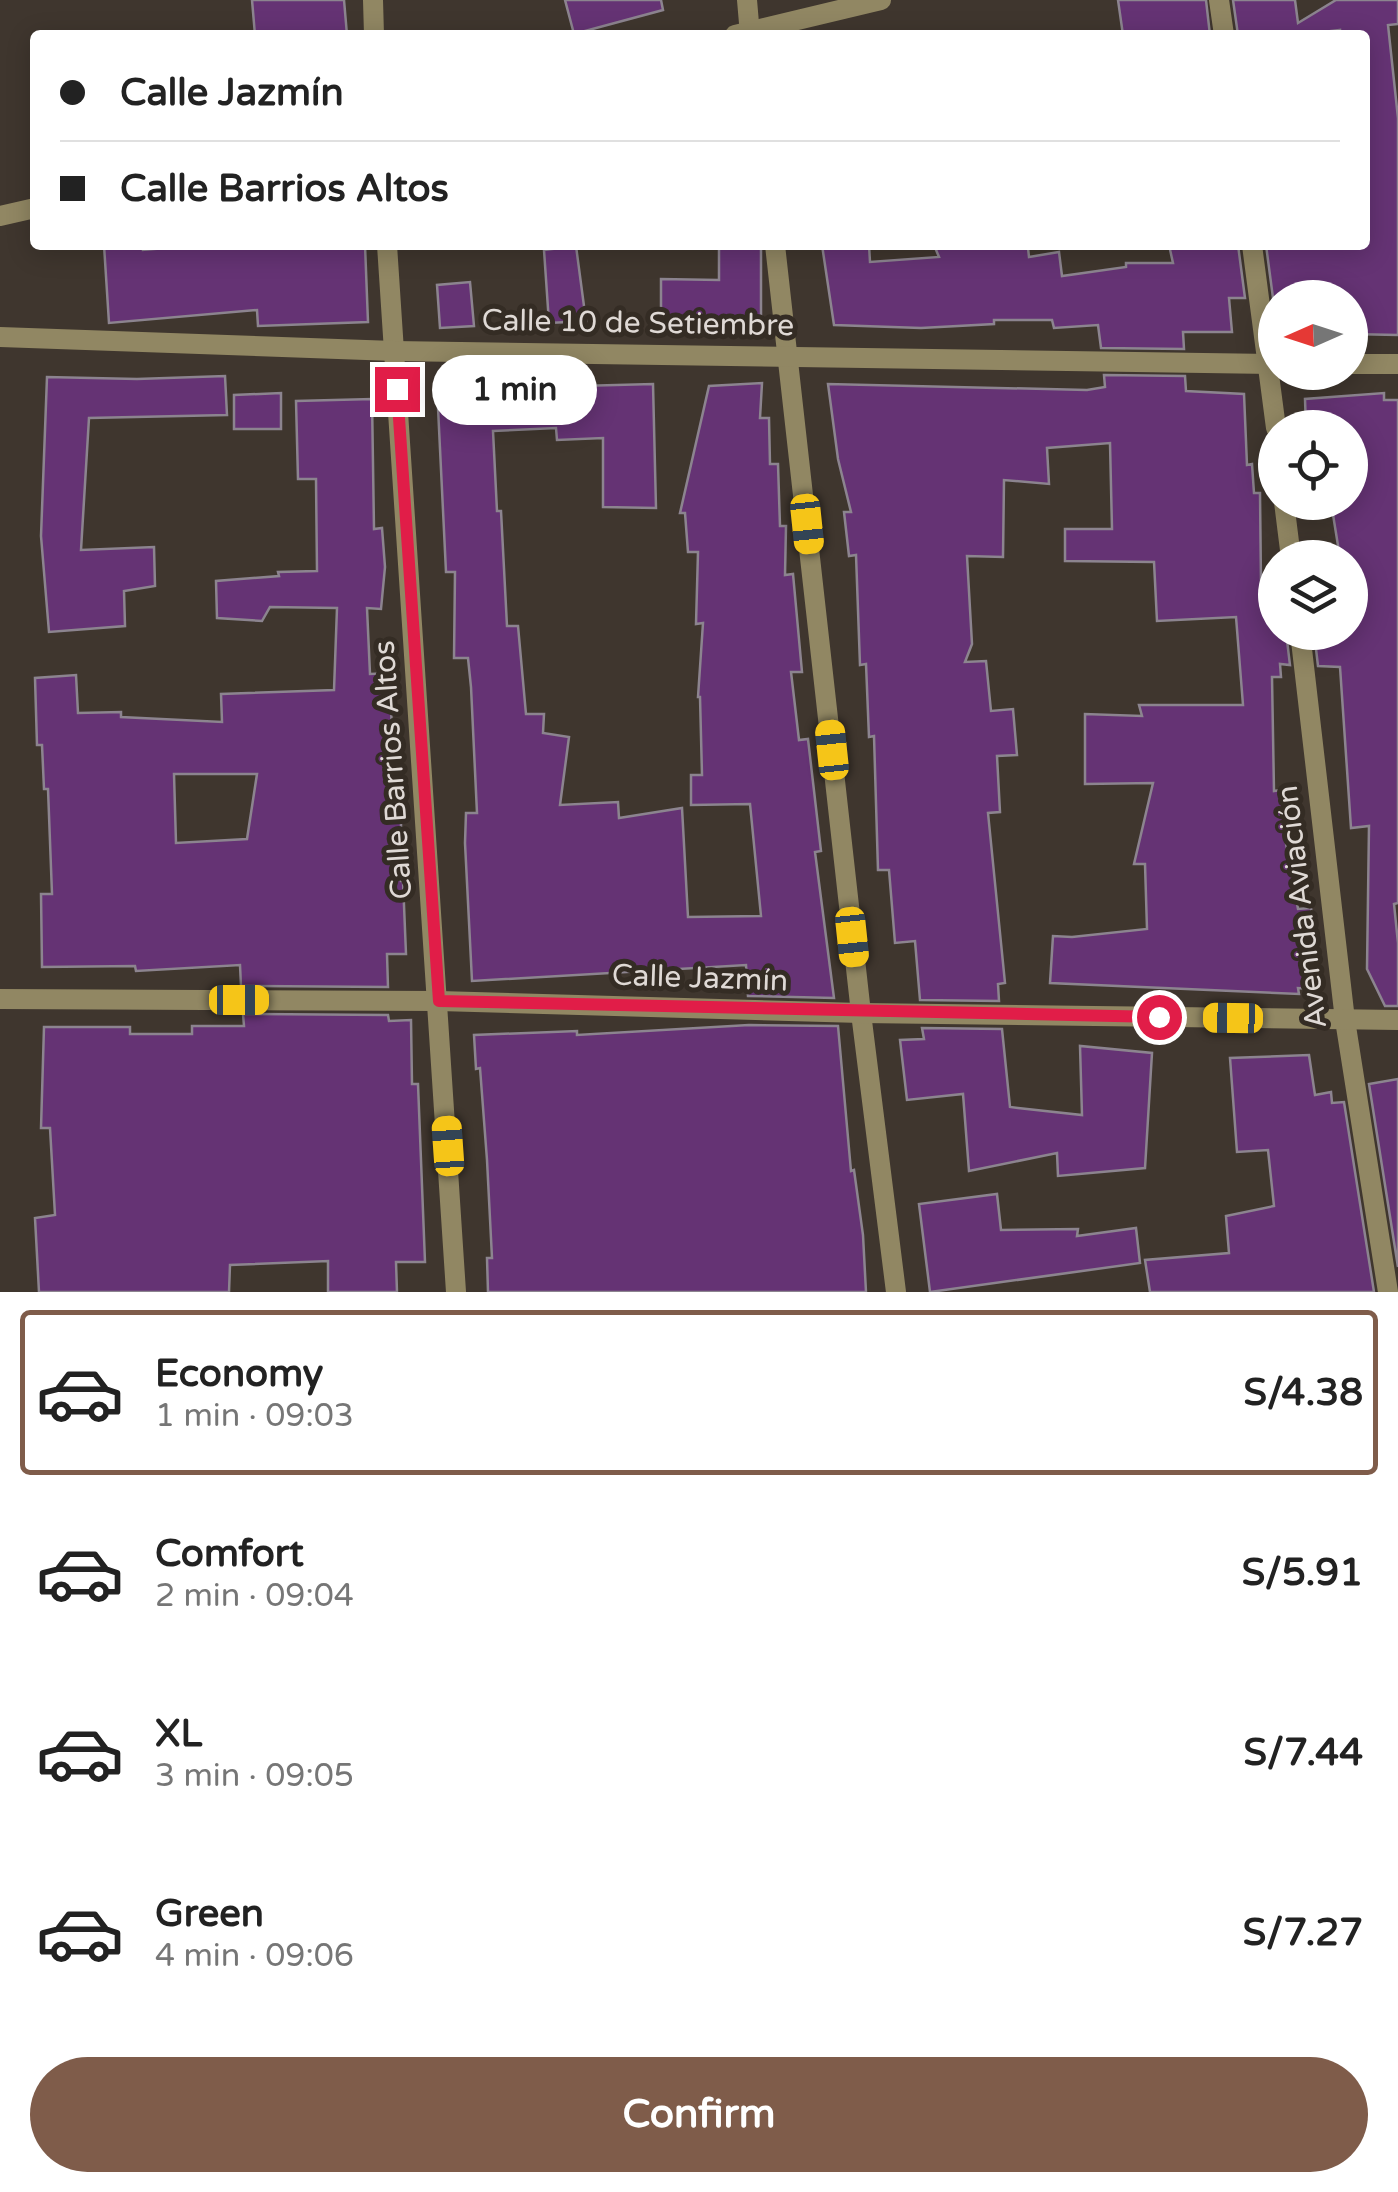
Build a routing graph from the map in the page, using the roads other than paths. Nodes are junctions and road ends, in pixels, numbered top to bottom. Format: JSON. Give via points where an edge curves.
{"nodes":[{"id":1,"x":372,"y":0,"type":"edge"},
{"id":2,"x":747,"y":0,"type":"edge"},
{"id":3,"x":881,"y":0,"type":"edge"},
{"id":4,"x":1219,"y":0,"type":"edge"},
{"id":5,"x":374,"y":30,"type":"edge"},
{"id":6,"x":745,"y":30,"type":"edge"},
{"id":7,"x":761,"y":30,"type":"edge"},
{"id":8,"x":1223,"y":30,"type":"edge"},
{"id":9,"x":30,"y":209,"type":"edge"},
{"id":10,"x":0,"y":216,"type":"edge"},
{"id":11,"x":387,"y":250,"type":"edge"},
{"id":12,"x":776,"y":250,"type":"edge"},
{"id":13,"x":1253,"y":250,"type":"edge"},
{"id":14,"x":1258,"y":281,"type":"edge"},
{"id":15,"x":0,"y":336,"type":"edge"},
{"id":16,"x":394,"y":351,"type":"junction"},
{"id":17,"x":788,"y":355,"type":"junction"},
{"id":18,"x":1258,"y":364,"type":"edge"},
{"id":19,"x":1368,"y":364,"type":"edge"},
{"id":20,"x":1398,"y":364,"type":"edge"},
{"id":21,"x":1302,"y":650,"type":"edge"},
{"id":22,"x":0,"y":1000,"type":"edge"},
{"id":23,"x":439,"y":1001,"type":"junction"},
{"id":24,"x":861,"y":1012,"type":"junction"},
{"id":25,"x":1345,"y":1020,"type":"junction"},
{"id":26,"x":1398,"y":1020,"type":"edge"},
{"id":27,"x":456,"y":1292,"type":"edge"},
{"id":28,"x":896,"y":1292,"type":"edge"},
{"id":29,"x":1388,"y":1292,"type":"edge"}],
"edges":[{"from":1,"to":5,"type":"street"},
{"from":2,"to":6,"type":"street"},
{"from":3,"to":7,"type":"street"},
{"from":4,"to":8,"type":"street"},
{"from":9,"to":10,"type":"street"},
{"from":11,"to":16,"type":"street","name":"Calle Barrios Altos"},
{"from":12,"to":17,"type":"street"},
{"from":13,"to":14,"type":"street"},
{"from":15,"to":16,"type":"street","name":"Calle 10 de Setiembre"},
{"from":16,"to":17,"type":"street","name":"Calle 10 de Setiembre"},
{"from":16,"to":23,"type":"street","name":"Calle Barrios Altos"},
{"from":17,"to":18,"type":"street","name":"Calle 10 de Setiembre"},
{"from":17,"to":24,"type":"street"},
{"from":19,"to":20,"type":"street"},
{"from":21,"to":25,"type":"street","name":"Avenida Aviación"},
{"from":22,"to":23,"type":"street","name":"Calle Jazmín"},
{"from":23,"to":24,"type":"street","name":"Calle Jazmín"},
{"from":23,"to":27,"type":"street","name":"Calle Barrios Altos"},
{"from":24,"to":25,"type":"street","name":"Calle Jazmín"},
{"from":24,"to":28,"type":"street"},
{"from":25,"to":26,"type":"street","name":"Calle Jazmín"},
{"from":25,"to":29,"type":"street","name":"Avenida Aviación"}]}
